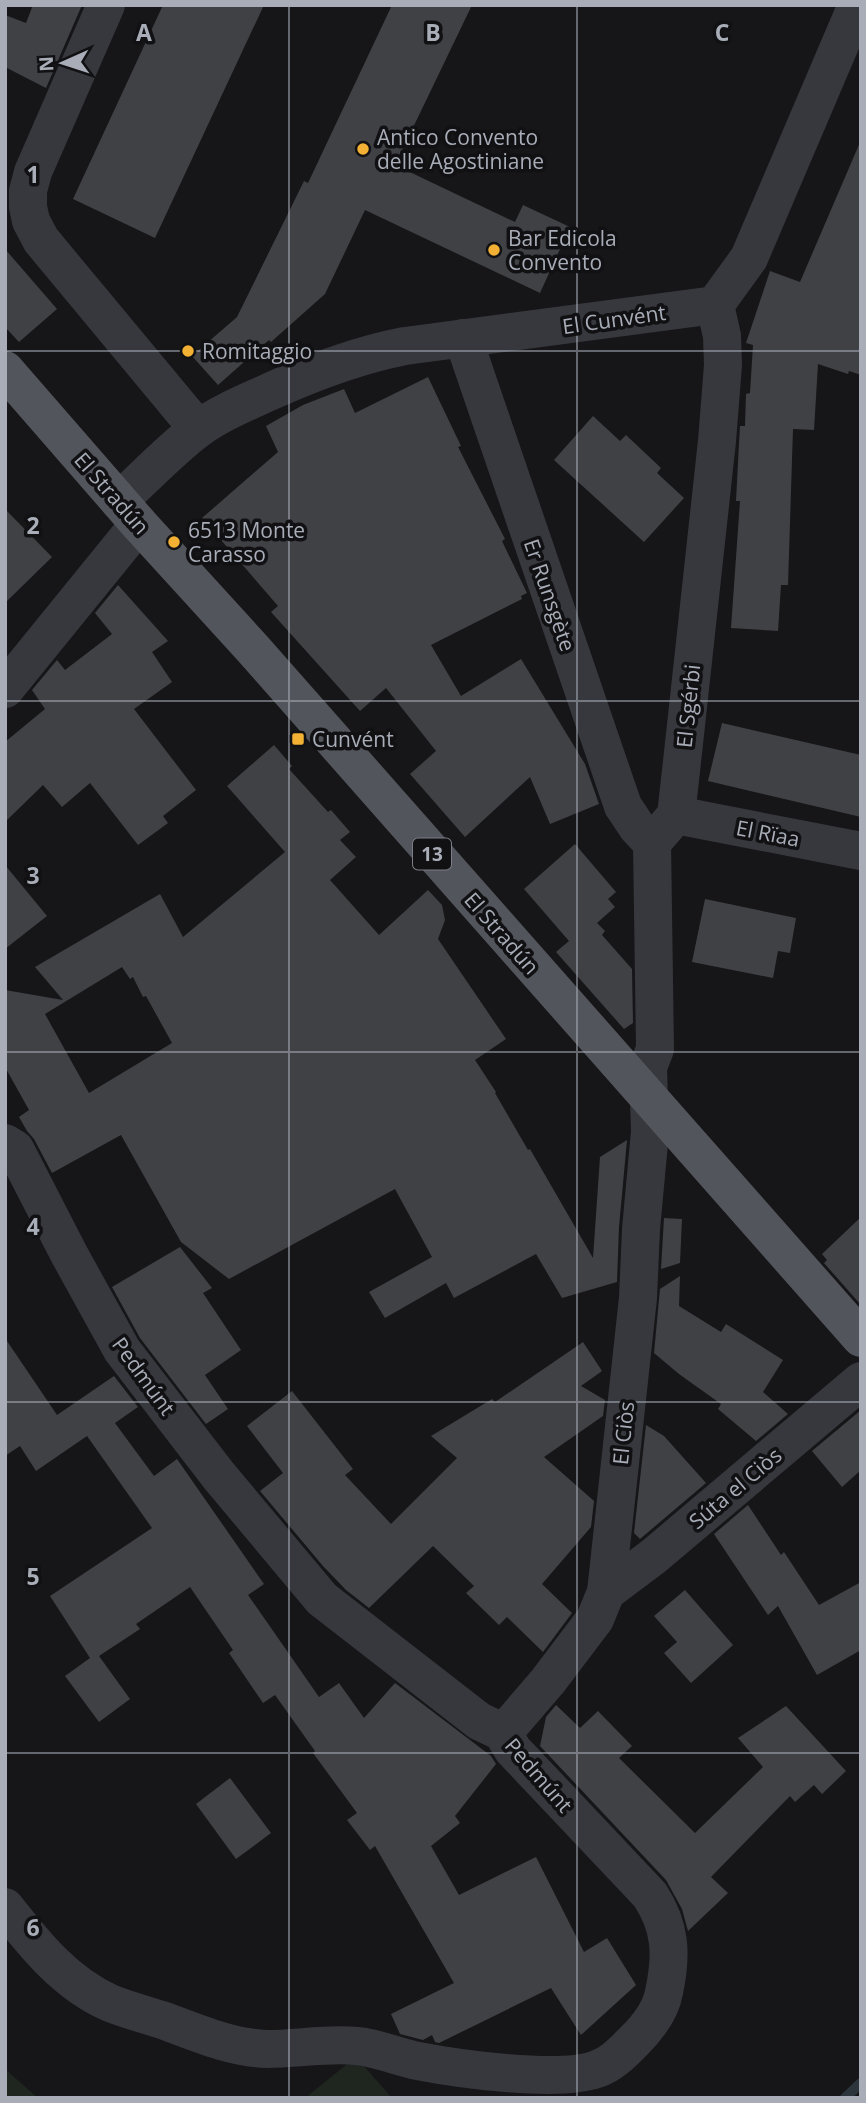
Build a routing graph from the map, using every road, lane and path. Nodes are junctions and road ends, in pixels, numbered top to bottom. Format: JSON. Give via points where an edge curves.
{"nodes":[{"id":1,"x":106,"y":5,"type":"edge"},
{"id":2,"x":858,"y":7,"type":"edge"},
{"id":3,"x":715,"y":304,"type":"junction"},
{"id":4,"x":463,"y":338,"type":"junction"},
{"id":5,"x":5,"y":370,"type":"edge"},
{"id":6,"x":198,"y":429,"type":"junction"},
{"id":7,"x":129,"y":513,"type":"junction"},
{"id":8,"x":5,"y":689,"type":"edge"},
{"id":9,"x":676,"y":815,"type":"junction"},
{"id":10,"x":652,"y":844,"type":"junction"},
{"id":11,"x":861,"y":851,"type":"edge"},
{"id":12,"x":649,"y":1099,"type":"junction"},
{"id":13,"x":5,"y":1143,"type":"edge"},
{"id":14,"x":861,"y":1338,"type":"edge"},
{"id":15,"x":861,"y":1381,"type":"edge"},
{"id":16,"x":606,"y":1592,"type":"junction"},
{"id":17,"x":502,"y":1732,"type":"junction"},
{"id":18,"x":5,"y":1908,"type":"edge"}],
"edges":[{"from":1,"to":6,"type":"street","via":[[33,172],[28,191],[31,222],[71,278]]},
{"from":2,"to":3,"type":"street","via":[[749,258]]},
{"from":3,"to":4,"type":"street","name":"El Cunvént"},
{"from":3,"to":9,"type":"street","name":"El Sgérbi","via":[[722,336],[722,377]]},
{"from":4,"to":6,"type":"street","name":"El Cunvént","via":[[374,352],[342,362],[230,409]]},
{"from":4,"to":10,"type":"street","name":"Er Runsgète","via":[[623,807]]},
{"from":5,"to":7,"type":"main road","name":"El Stradún","number":"13"},
{"from":6,"to":7,"type":"street","name":"El Cunvént"},
{"from":7,"to":8,"type":"street","name":"El Cunvént"},
{"from":7,"to":12,"type":"main road","name":"El Stradún","number":"13"},
{"from":9,"to":10,"type":"street"},
{"from":9,"to":11,"type":"street","name":"El Rïaa"},
{"from":10,"to":12,"type":"street","via":[[654,1049],[648,1067]]},
{"from":12,"to":14,"type":"main road","name":"El Stradún","number":"13"},
{"from":12,"to":16,"type":"street","name":"El Ciòs","via":[[638,1298]]},
{"from":13,"to":17,"type":"street","name":"Pedmúnt","via":[[15,1149],[122,1350],[322,1599],[479,1721]]},
{"from":15,"to":16,"type":"street","name":"Súta el Ciòs"},
{"from":16,"to":17,"type":"street","name":"El Ciòs","via":[[595,1619]]},
{"from":17,"to":18,"type":"street","name":"Pedmúnt","via":[[650,1895],[666,1927],[668,1975],[663,1998],[639,2036],[606,2066],[583,2073],[520,2074],[441,2065],[356,2046],[265,2049],[215,2039],[90,1992],[40,1950]]}]}
